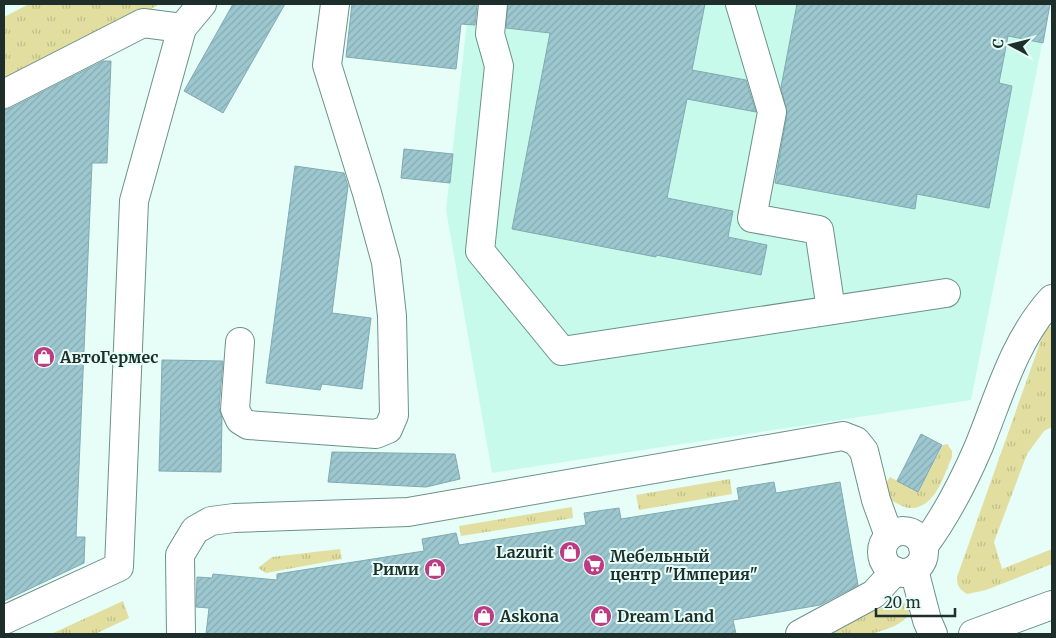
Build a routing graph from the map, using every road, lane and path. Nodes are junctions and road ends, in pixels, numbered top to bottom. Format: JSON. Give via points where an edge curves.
{"nodes":[{"id":1,"x":202,"y":4,"type":"edge"},
{"id":2,"x":334,"y":4,"type":"edge"},
{"id":3,"x":493,"y":4,"type":"edge"},
{"id":4,"x":740,"y":4,"type":"edge"},
{"id":5,"x":182,"y":28,"type":"junction"},
{"id":6,"x":4,"y":94,"type":"edge"},
{"id":7,"x":946,"y":292,"type":"dead end"},
{"id":8,"x":1052,"y":299,"type":"edge"},
{"id":9,"x":831,"y":310,"type":"junction"},
{"id":10,"x":240,"y":342,"type":"dead end"},
{"id":11,"x":889,"y":536,"type":"junction"},
{"id":12,"x":911,"y":562,"type":"junction"},
{"id":13,"x":1052,"y":605,"type":"edge"},
{"id":14,"x":4,"y":620,"type":"edge"},
{"id":15,"x":181,"y":634,"type":"edge"},
{"id":16,"x":800,"y":634,"type":"edge"},
{"id":17,"x":933,"y":634,"type":"edge"},
{"id":18,"x":973,"y":634,"type":"edge"}],
"edges":[{"from":1,"to":5,"type":"main road"},
{"from":2,"to":10,"type":"main road","via":[[327,65],[386,262],[392,316],[394,415],[388,429],[376,434],[248,425],[240,420],[235,409]]},
{"from":3,"to":9,"type":"main road","via":[[490,34],[499,66],[480,251],[562,351]]},
{"from":4,"to":9,"type":"main road","via":[[772,112],[752,218],[819,230]]},
{"from":5,"to":6,"type":"main road","via":[[143,23]]},
{"from":5,"to":14,"type":"main road","via":[[134,201],[119,566]]},
{"from":7,"to":9,"type":"main road"},
{"from":8,"to":12,"type":"main road","via":[[1028,331],[1010,364],[964,479],[933,533]]},
{"from":11,"to":12,"type":"main road","via":[[882,548],[888,567]]},
{"from":11,"to":12,"type":"main road","via":[[902,530],[921,540]]},
{"from":11,"to":15,"type":"main road","via":[[864,451],[856,441],[843,436],[408,512],[211,521],[195,530],[180,555]]},
{"from":12,"to":16,"type":"main road","via":[[874,594]]},
{"from":12,"to":17,"type":"main road"},
{"from":13,"to":18,"type":"main road"}]}
